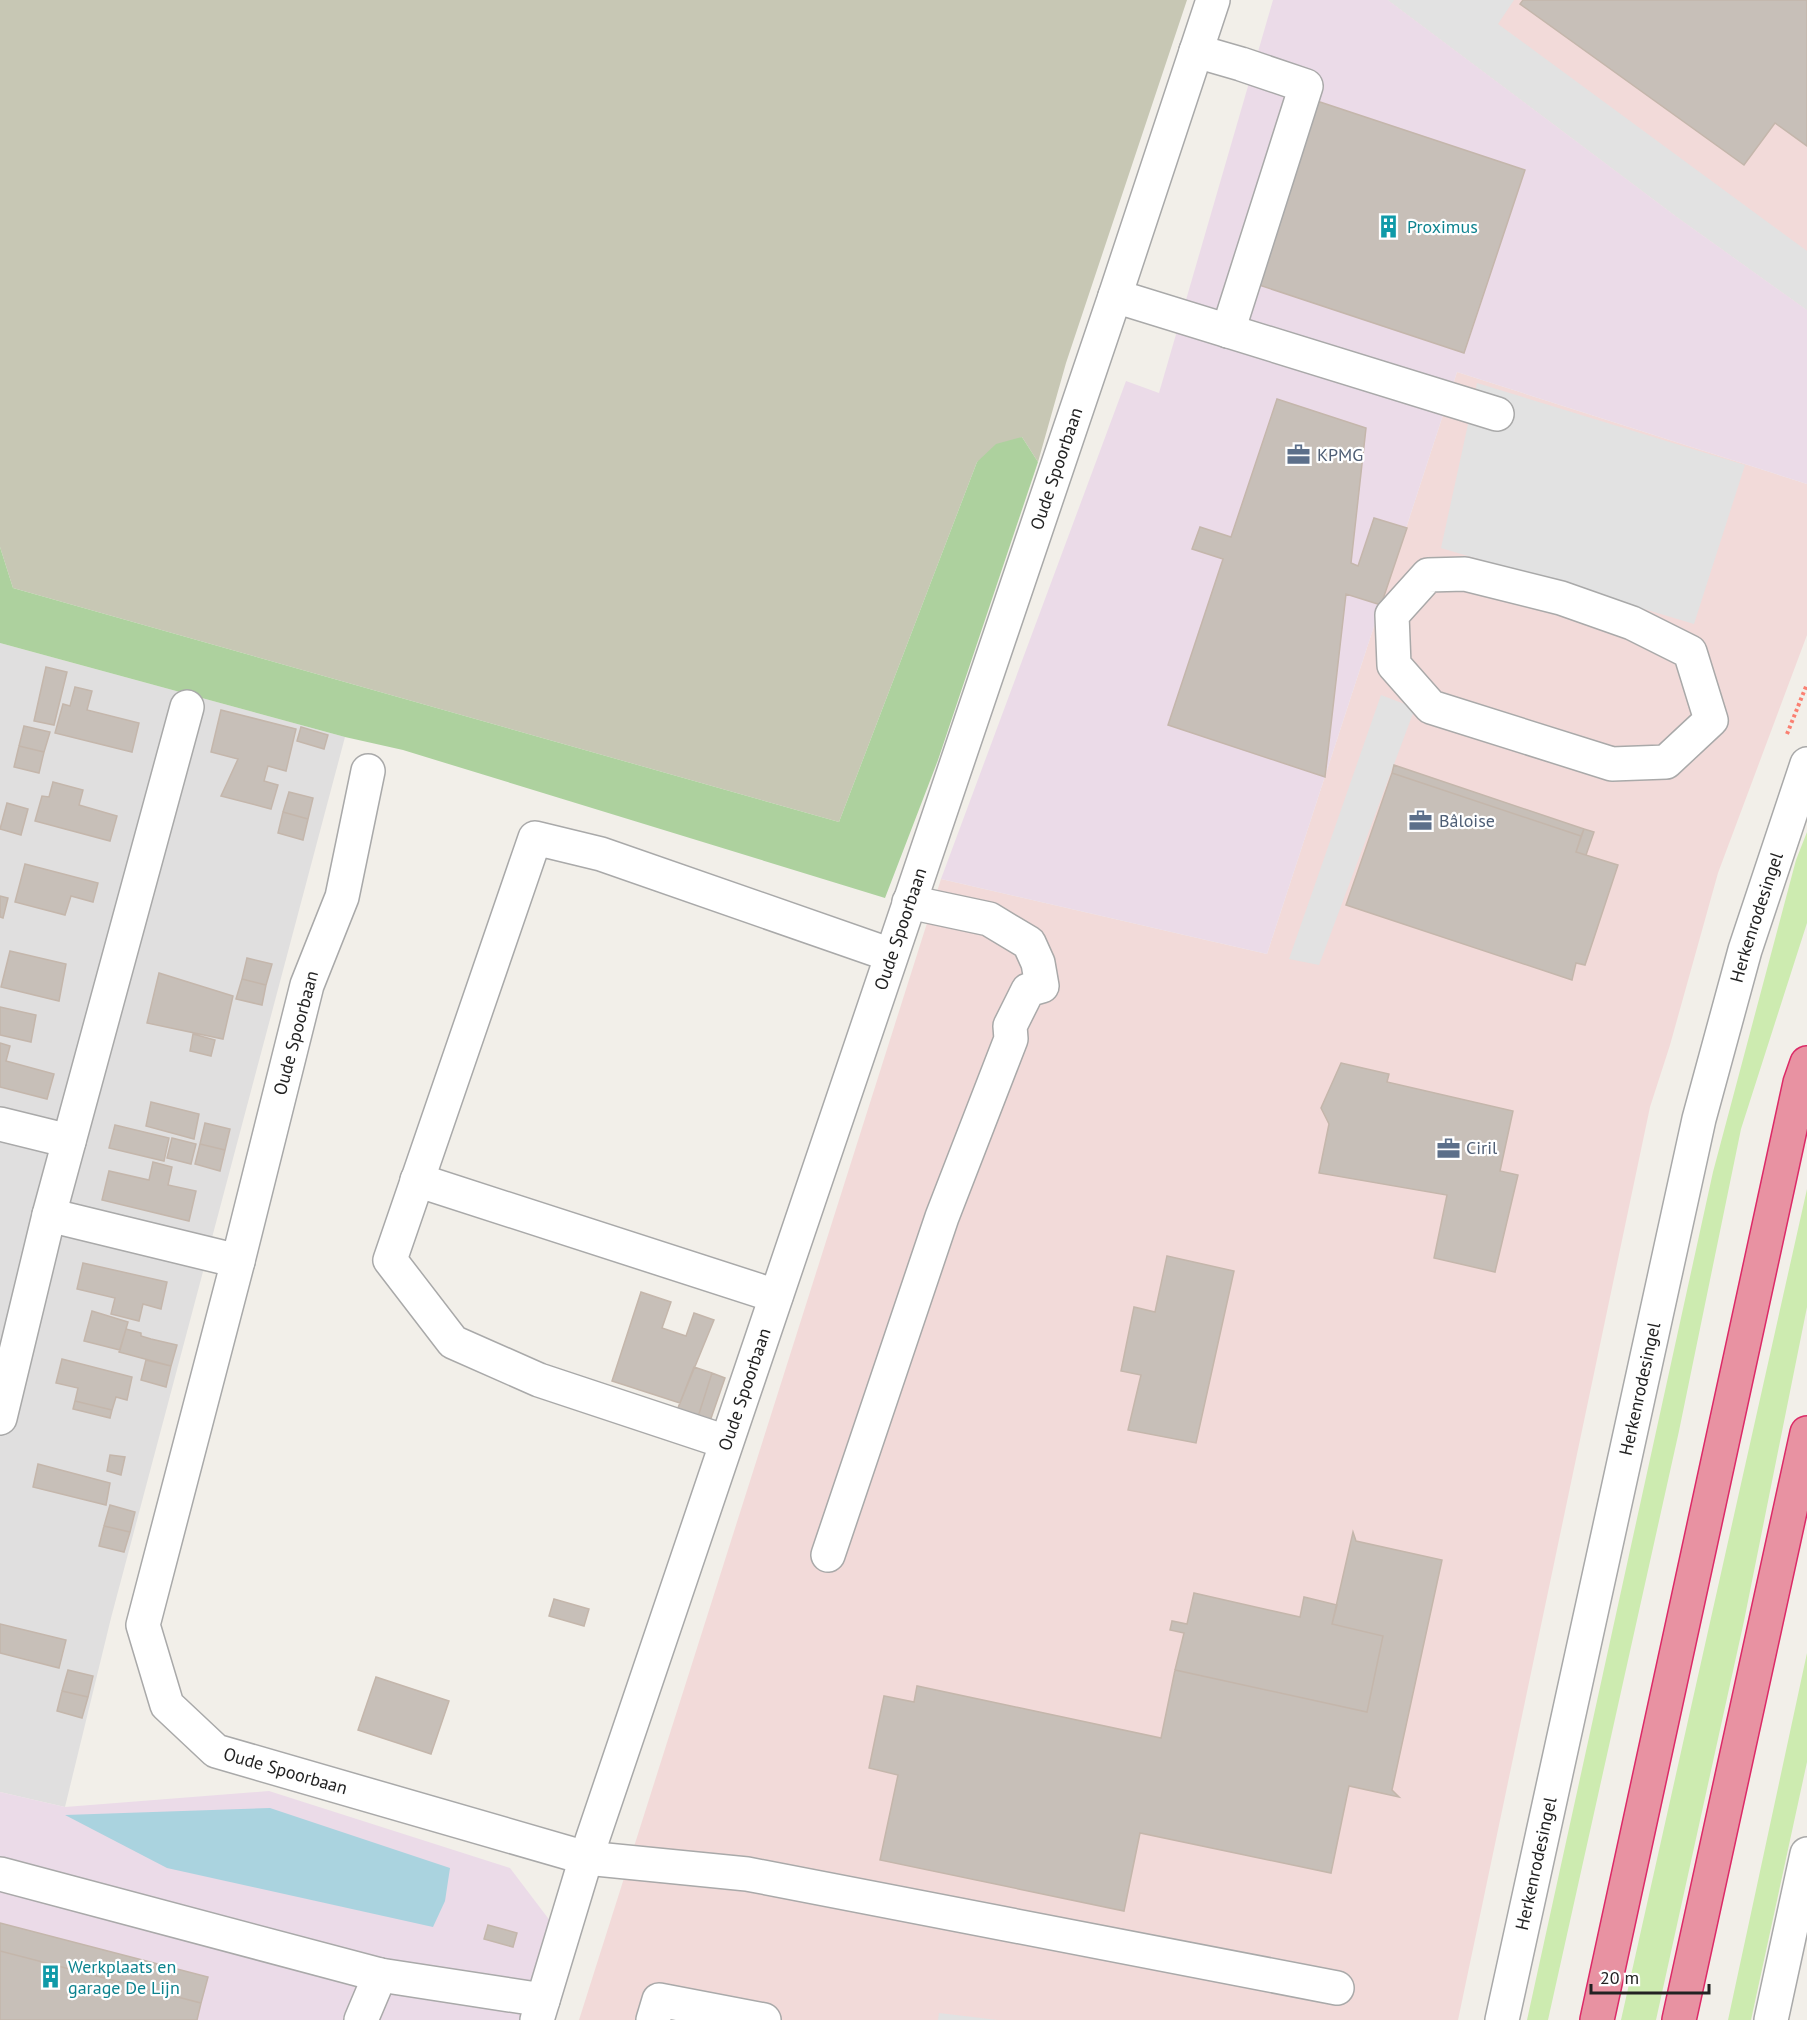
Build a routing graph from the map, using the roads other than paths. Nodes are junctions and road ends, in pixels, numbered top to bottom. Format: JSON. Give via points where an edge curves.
{"nodes":[{"id":1,"x":1213,"y":0,"type":"edge"},
{"id":2,"x":1196,"y":51,"type":"junction"},
{"id":3,"x":1115,"y":296,"type":"junction"},
{"id":4,"x":1228,"y":331,"type":"junction"},
{"id":5,"x":1497,"y":414,"type":"dead end"},
{"id":6,"x":187,"y":707,"type":"dead end"},
{"id":7,"x":1712,"y":720,"type":"joint"},
{"id":8,"x":1807,"y":764,"type":"edge"},
{"id":9,"x":368,"y":771,"type":"dead end"},
{"id":10,"x":909,"y":902,"type":"junction"},
{"id":11,"x":891,"y":956,"type":"junction"},
{"id":12,"x":1807,"y":1063,"type":"edge"},
{"id":13,"x":0,"y":1124,"type":"edge"},
{"id":14,"x":69,"y":1141,"type":"junction"},
{"id":15,"x":417,"y":1180,"type":"junction"},
{"id":16,"x":50,"y":1215,"type":"junction"},
{"id":17,"x":238,"y":1261,"type":"junction"},
{"id":18,"x":776,"y":1296,"type":"junction"},
{"id":19,"x":14,"y":1305,"type":"edge"},
{"id":20,"x":0,"y":1418,"type":"edge"},
{"id":21,"x":1807,"y":1433,"type":"edge"},
{"id":22,"x":726,"y":1442,"type":"junction"},
{"id":23,"x":828,"y":1555,"type":"dead end"},
{"id":24,"x":1807,"y":1854,"type":"edge"},
{"id":25,"x":586,"y":1858,"type":"junction"},
{"id":26,"x":0,"y":1874,"type":"edge"},
{"id":27,"x":380,"y":1975,"type":"junction"},
{"id":28,"x":1337,"y":1988,"type":"dead end"},
{"id":29,"x":540,"y":2010,"type":"edge"},
{"id":30,"x":361,"y":2020,"type":"edge"},
{"id":31,"x":653,"y":2020,"type":"edge"},
{"id":32,"x":764,"y":2020,"type":"edge"},
{"id":33,"x":1502,"y":2020,"type":"edge"},
{"id":34,"x":1597,"y":2020,"type":"edge"},
{"id":35,"x":1679,"y":2020,"type":"edge"},
{"id":36,"x":1771,"y":2020,"type":"edge"}],
"edges":[{"from":1,"to":2,"type":"street","name":"Oude Spoorbaan"},
{"from":2,"to":3,"type":"street","name":"Oude Spoorbaan"},
{"from":2,"to":4,"type":"street","via":[[1306,86]]},
{"from":3,"to":4,"type":"street"},
{"from":3,"to":10,"type":"street","name":"Oude Spoorbaan"},
{"from":4,"to":5,"type":"street"},
{"from":6,"to":14,"type":"street"},
{"from":7,"to":7,"type":"street","via":[[1690,652],[1632,623],[1561,598],[1466,574],[1428,575],[1392,615],[1394,665],[1431,707],[1612,764],[1666,762]]},
{"from":8,"to":33,"type":"street","name":"Herkenrodesingel","via":[[1746,950],[1699,1119]]},
{"from":9,"to":17,"type":"street","name":"Oude Spoorbaan","via":[[342,897],[307,985]]},
{"from":10,"to":11,"type":"street","name":"Oude Spoorbaan"},
{"from":10,"to":23,"type":"street","via":[[989,919],[1029,943],[1042,986],[1028,990],[1010,1026],[1011,1039],[942,1217]]},
{"from":11,"to":15,"type":"street","via":[[601,854],[535,838]]},
{"from":11,"to":18,"type":"street","name":"Oude Spoorbaan"},
{"from":12,"to":34,"type":"highway"},
{"from":13,"to":14,"type":"street"},
{"from":14,"to":16,"type":"street"},
{"from":15,"to":18,"type":"street"},
{"from":15,"to":22,"type":"street","via":[[390,1260],[453,1342],[539,1380]]},
{"from":16,"to":17,"type":"street"},
{"from":16,"to":19,"type":"street"},
{"from":17,"to":25,"type":"street","name":"Oude Spoorbaan","via":[[143,1625],[166,1705],[216,1751]]},
{"from":18,"to":22,"type":"street","name":"Oude Spoorbaan"},
{"from":19,"to":20,"type":"street"},
{"from":21,"to":35,"type":"highway"},
{"from":22,"to":25,"type":"street","name":"Oude Spoorbaan"},
{"from":24,"to":36,"type":"street"},
{"from":25,"to":28,"type":"street","via":[[747,1874]]},
{"from":25,"to":29,"type":"street","name":"Oude Spoorbaan"},
{"from":26,"to":27,"type":"street"},
{"from":27,"to":29,"type":"street"},
{"from":27,"to":30,"type":"street"},
{"from":31,"to":32,"type":"street","via":[[659,2000]]}]}
